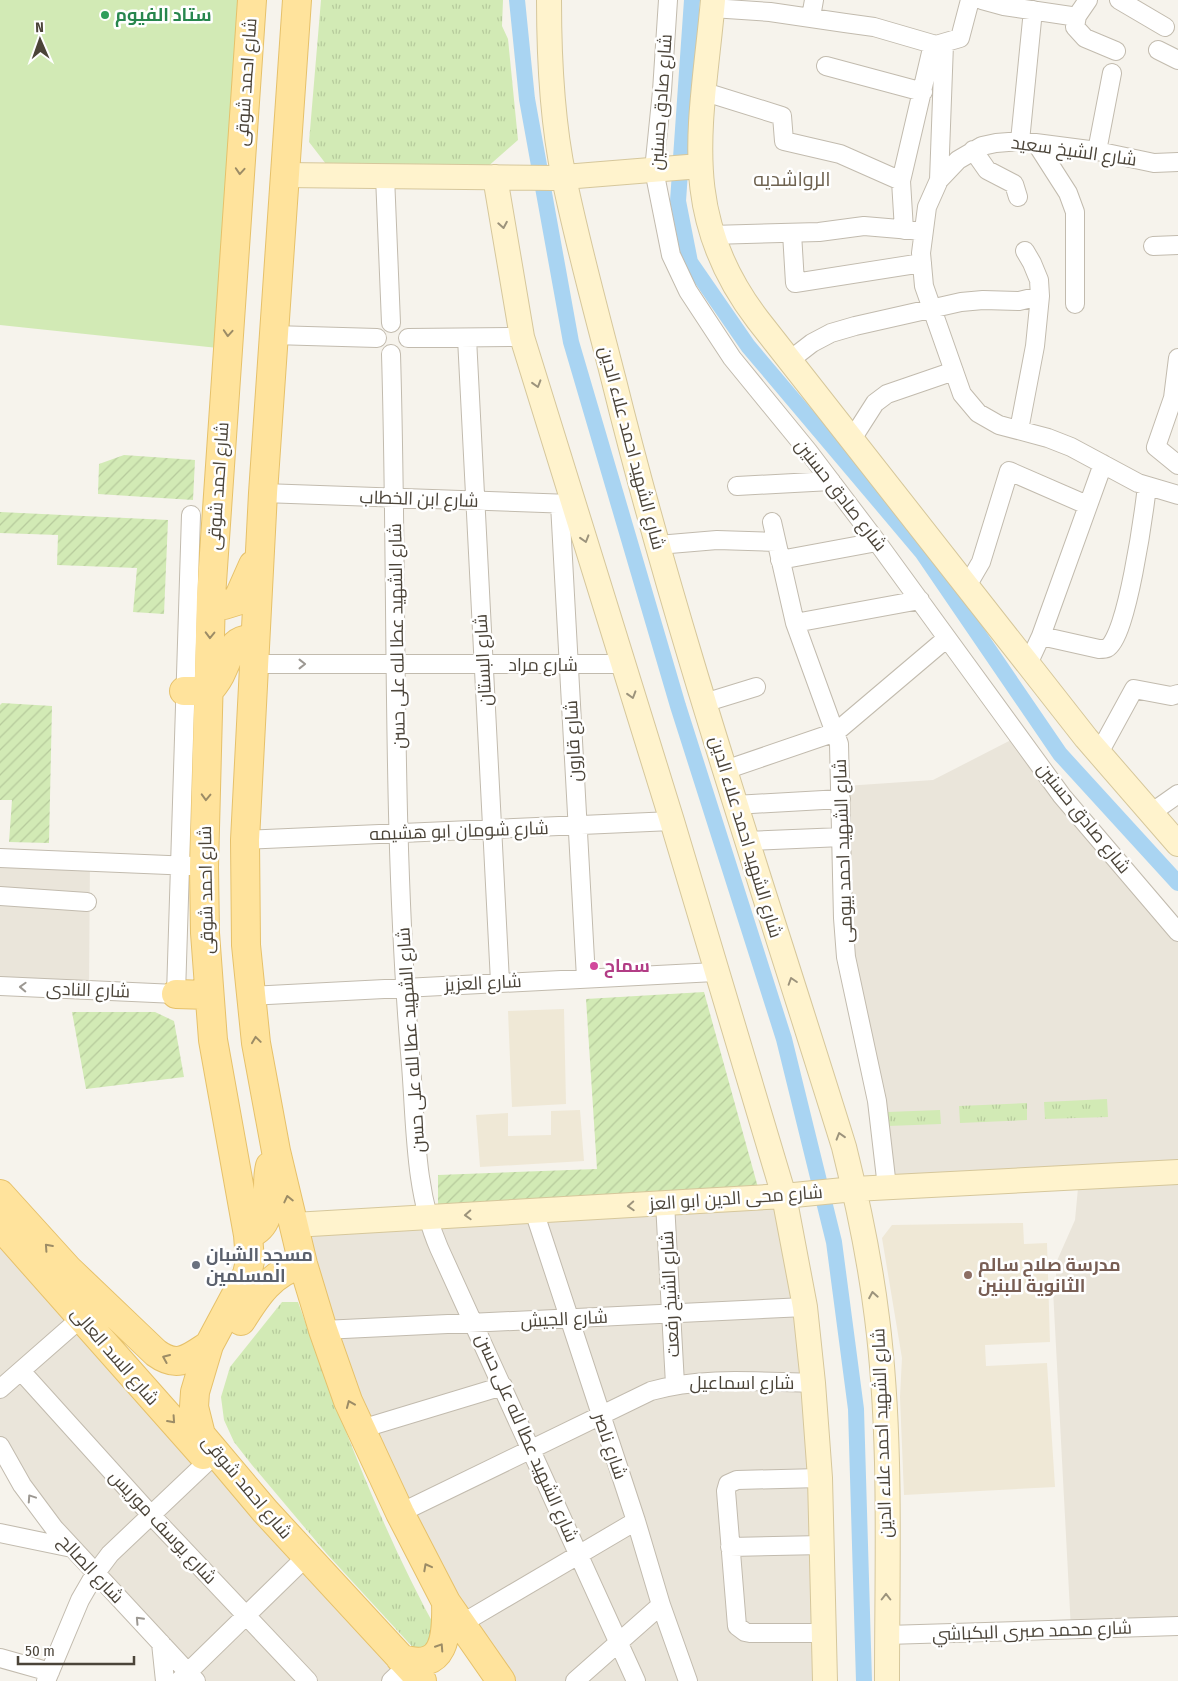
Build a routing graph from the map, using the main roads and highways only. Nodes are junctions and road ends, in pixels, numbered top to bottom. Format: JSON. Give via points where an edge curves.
{"nodes":[{"id":1,"x":252,"y":0,"type":"edge"},
{"id":2,"x":297,"y":0,"type":"edge"},
{"id":3,"x":260,"y":549,"type":"junction"},
{"id":4,"x":211,"y":597,"type":"junction"},
{"id":5,"x":254,"y":652,"type":"junction"},
{"id":6,"x":196,"y":691,"type":"junction"},
{"id":7,"x":176,"y":994,"type":"road end"},
{"id":8,"x":209,"y":995,"type":"junction"},
{"id":9,"x":276,"y":1151,"type":"junction"},
{"id":10,"x":0,"y":1194,"type":"edge"},
{"id":11,"x":1,"y":1230,"type":"edge"},
{"id":12,"x":248,"y":1235,"type":"junction"},
{"id":13,"x":303,"y":1264,"type":"junction"},
{"id":14,"x":59,"y":1275,"type":"junction"},
{"id":15,"x":209,"y":1345,"type":"junction"},
{"id":16,"x":236,"y":1477,"type":"junction"},
{"id":17,"x":446,"y":1602,"type":"junction"},
{"id":18,"x":405,"y":1671,"type":"edge"},
{"id":19,"x":485,"y":1681,"type":"edge"},
{"id":20,"x":500,"y":1681,"type":"edge"}],
"edges":[{"from":1,"to":4,"type":"main road","name":"شارع احمد شوقى","one_way":true},
{"from":2,"to":3,"type":"main road"},
{"from":3,"to":4,"type":"main road","via":[[237,601],[224,605]]},
{"from":3,"to":5,"type":"main road"},
{"from":4,"to":6,"type":"main road","name":"شارع احمد شوقى","one_way":true},
{"from":5,"to":6,"type":"main road","via":[[243,639],[233,645],[222,673]]},
{"from":9,"to":5,"type":"main road","one_way":true,"via":[[250,996],[246,928],[245,840]]},
{"from":6,"to":8,"type":"main road","name":"شارع احمد شوقى","via":[[192,866]]},
{"from":7,"to":8,"type":"main road"},
{"from":8,"to":12,"type":"main road","name":"شارع احمد شوقى","via":[[220,1082]]},
{"from":9,"to":12,"type":"main road","via":[[268,1178],[269,1213],[262,1227]]},
{"from":13,"to":9,"type":"main road","one_way":true},
{"from":14,"to":10,"type":"main road","name":"شارع السد العالى","one_way":true},
{"from":11,"to":14,"type":"main road","name":"شارع السد العالى"},
{"from":12,"to":15,"type":"main road","name":"شارع احمد شوقى","via":[[250,1261],[247,1274]]},
{"from":13,"to":16,"type":"main road","via":[[285,1270],[263,1288],[235,1329],[209,1383],[205,1404],[207,1415]]},
{"from":17,"to":13,"type":"main road","one_way":true,"via":[[361,1429],[323,1330]]},
{"from":15,"to":14,"type":"main road","name":"شارع السد العالى","one_way":true,"via":[[186,1360],[165,1359]]},
{"from":14,"to":16,"type":"main road","name":"شارع السد العالى","one_way":true,"via":[[81,1318],[208,1461]]},
{"from":15,"to":16,"type":"main road","name":"شارع احمد شوقى","via":[[195,1392],[196,1421],[201,1435]]},
{"from":16,"to":18,"type":"main road","name":"شارع احمد شوقى"},
{"from":18,"to":17,"type":"main road","one_way":true,"via":[[412,1662],[428,1659],[440,1649],[446,1635]]},
{"from":17,"to":20,"type":"main road"},
{"from":19,"to":20,"type":"main road"}]}
